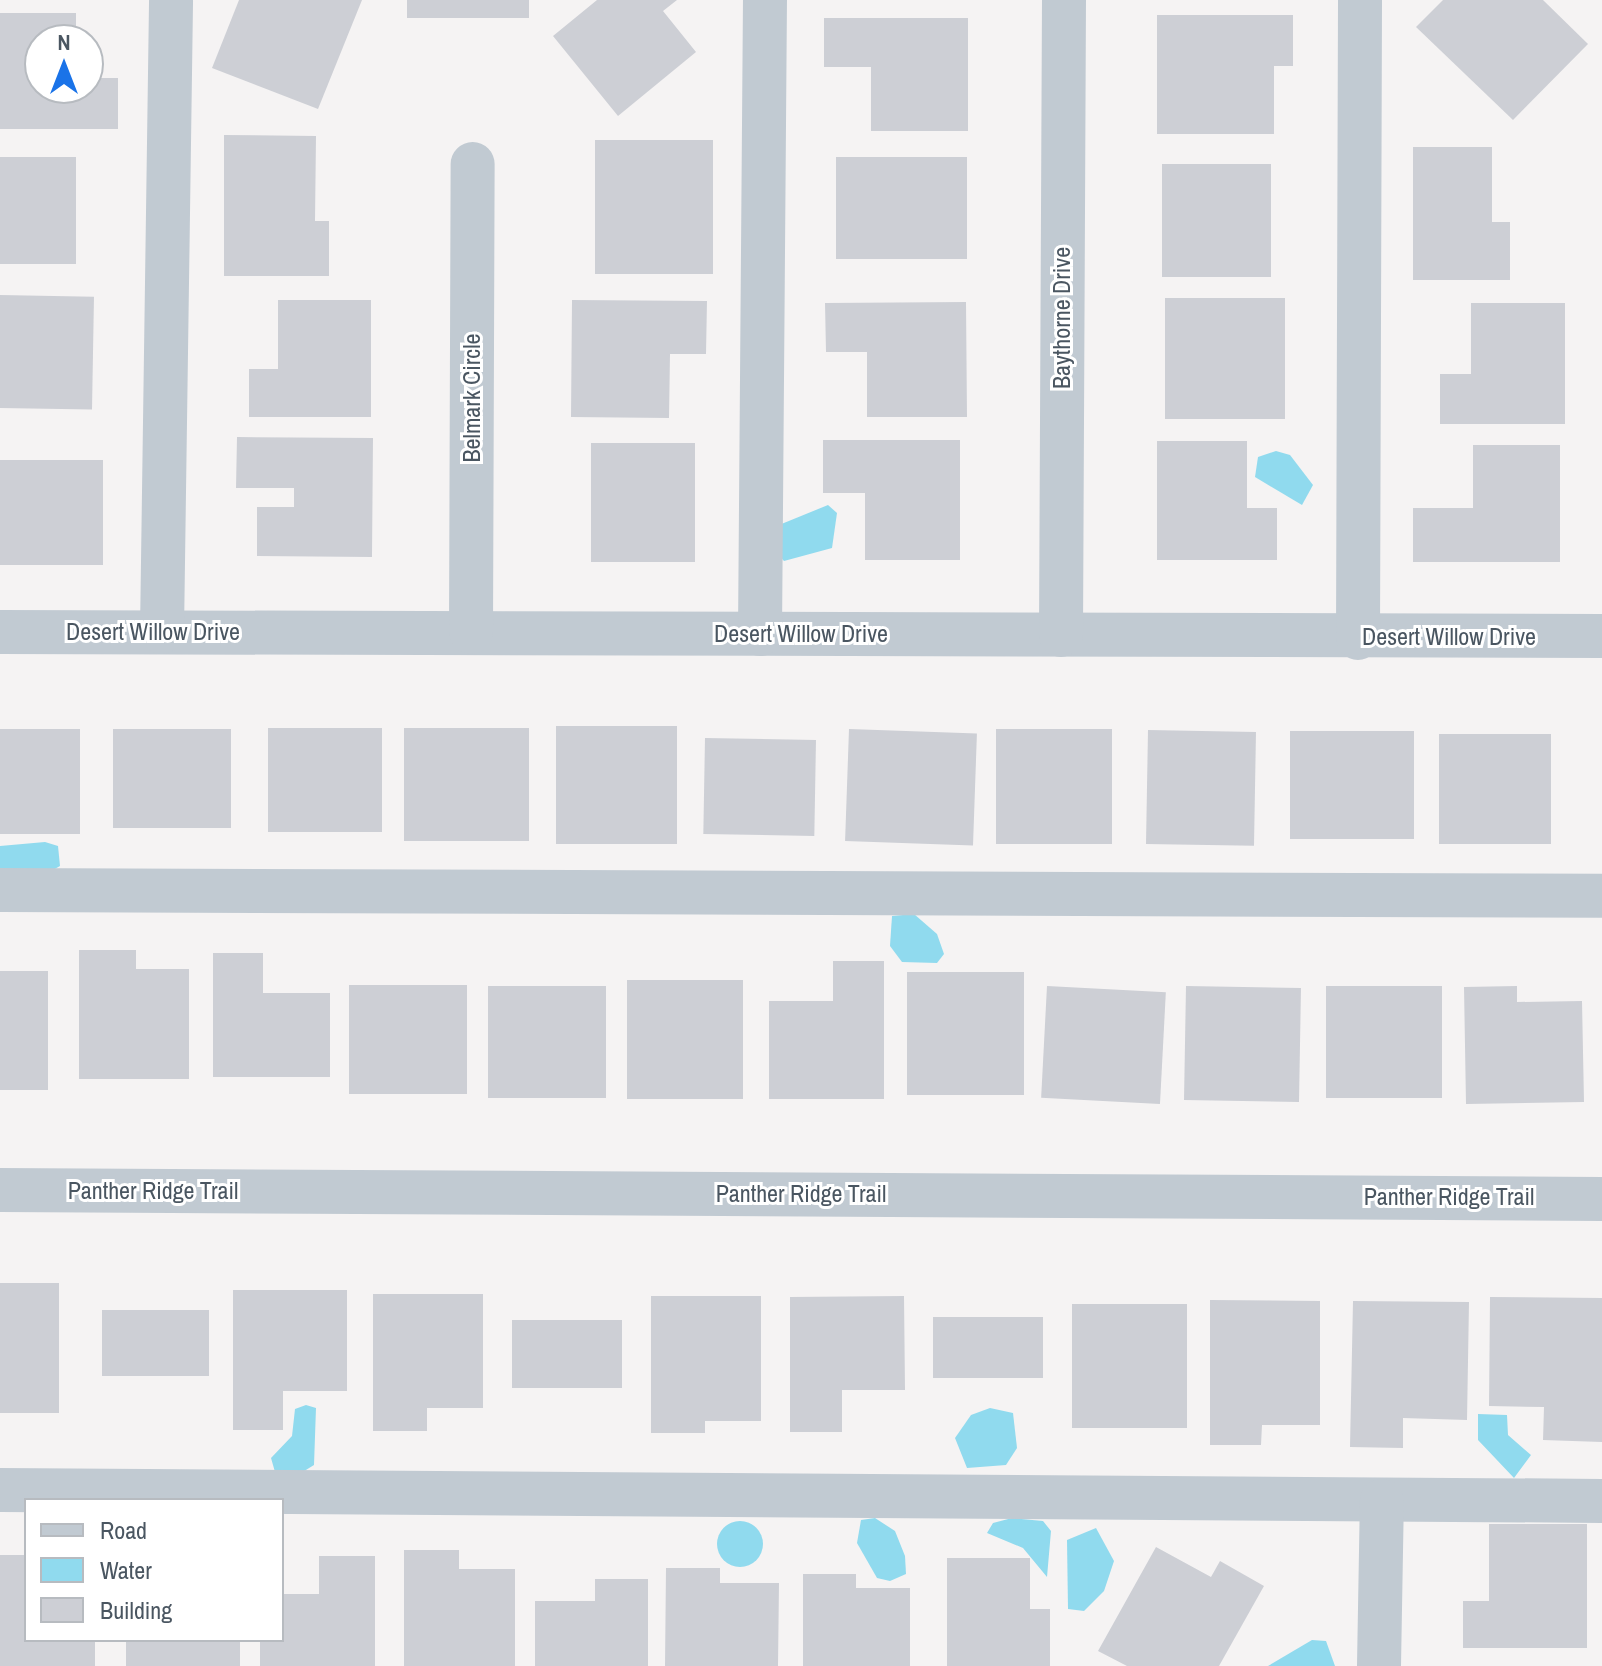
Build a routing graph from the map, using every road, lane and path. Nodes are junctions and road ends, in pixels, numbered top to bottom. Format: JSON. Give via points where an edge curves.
{"nodes":[{"id":1,"x":171,"y":0,"type":"edge"},
{"id":2,"x":765,"y":0,"type":"edge"},
{"id":3,"x":1064,"y":0,"type":"edge"},
{"id":4,"x":1360,"y":0,"type":"edge"},
{"id":5,"x":473,"y":164,"type":"dead end"},
{"id":6,"x":0,"y":632,"type":"edge"},
{"id":7,"x":162,"y":632,"type":"junction"},
{"id":8,"x":471,"y":632,"type":"junction"},
{"id":9,"x":760,"y":634,"type":"junction"},
{"id":10,"x":1061,"y":635,"type":"junction"},
{"id":11,"x":1602,"y":636,"type":"edge"},
{"id":12,"x":1358,"y":638,"type":"junction"},
{"id":13,"x":0,"y":890,"type":"edge"},
{"id":14,"x":1602,"y":896,"type":"edge"},
{"id":15,"x":0,"y":1190,"type":"edge"},
{"id":16,"x":1602,"y":1199,"type":"edge"},
{"id":17,"x":0,"y":1490,"type":"edge"},
{"id":18,"x":1382,"y":1501,"type":"junction"},
{"id":19,"x":1602,"y":1501,"type":"edge"},
{"id":20,"x":1379,"y":1666,"type":"edge"}],
"edges":[{"from":1,"to":7,"type":"street"},
{"from":2,"to":9,"type":"street"},
{"from":3,"to":10,"type":"street","name":"Baythorne Drive"},
{"from":4,"to":12,"type":"street"},
{"from":5,"to":8,"type":"street","name":"Belmark Circle"},
{"from":6,"to":7,"type":"street","name":"Desert Willow Drive"},
{"from":7,"to":8,"type":"street","name":"Desert Willow Drive"},
{"from":8,"to":9,"type":"street","name":"Desert Willow Drive"},
{"from":9,"to":10,"type":"street","name":"Desert Willow Drive"},
{"from":10,"to":12,"type":"street","name":"Desert Willow Drive"},
{"from":11,"to":12,"type":"street","name":"Desert Willow Drive"},
{"from":13,"to":14,"type":"street"},
{"from":15,"to":16,"type":"street","name":"Panther Ridge Trail"},
{"from":17,"to":18,"type":"street"},
{"from":18,"to":19,"type":"street"},
{"from":18,"to":20,"type":"street"}]}
